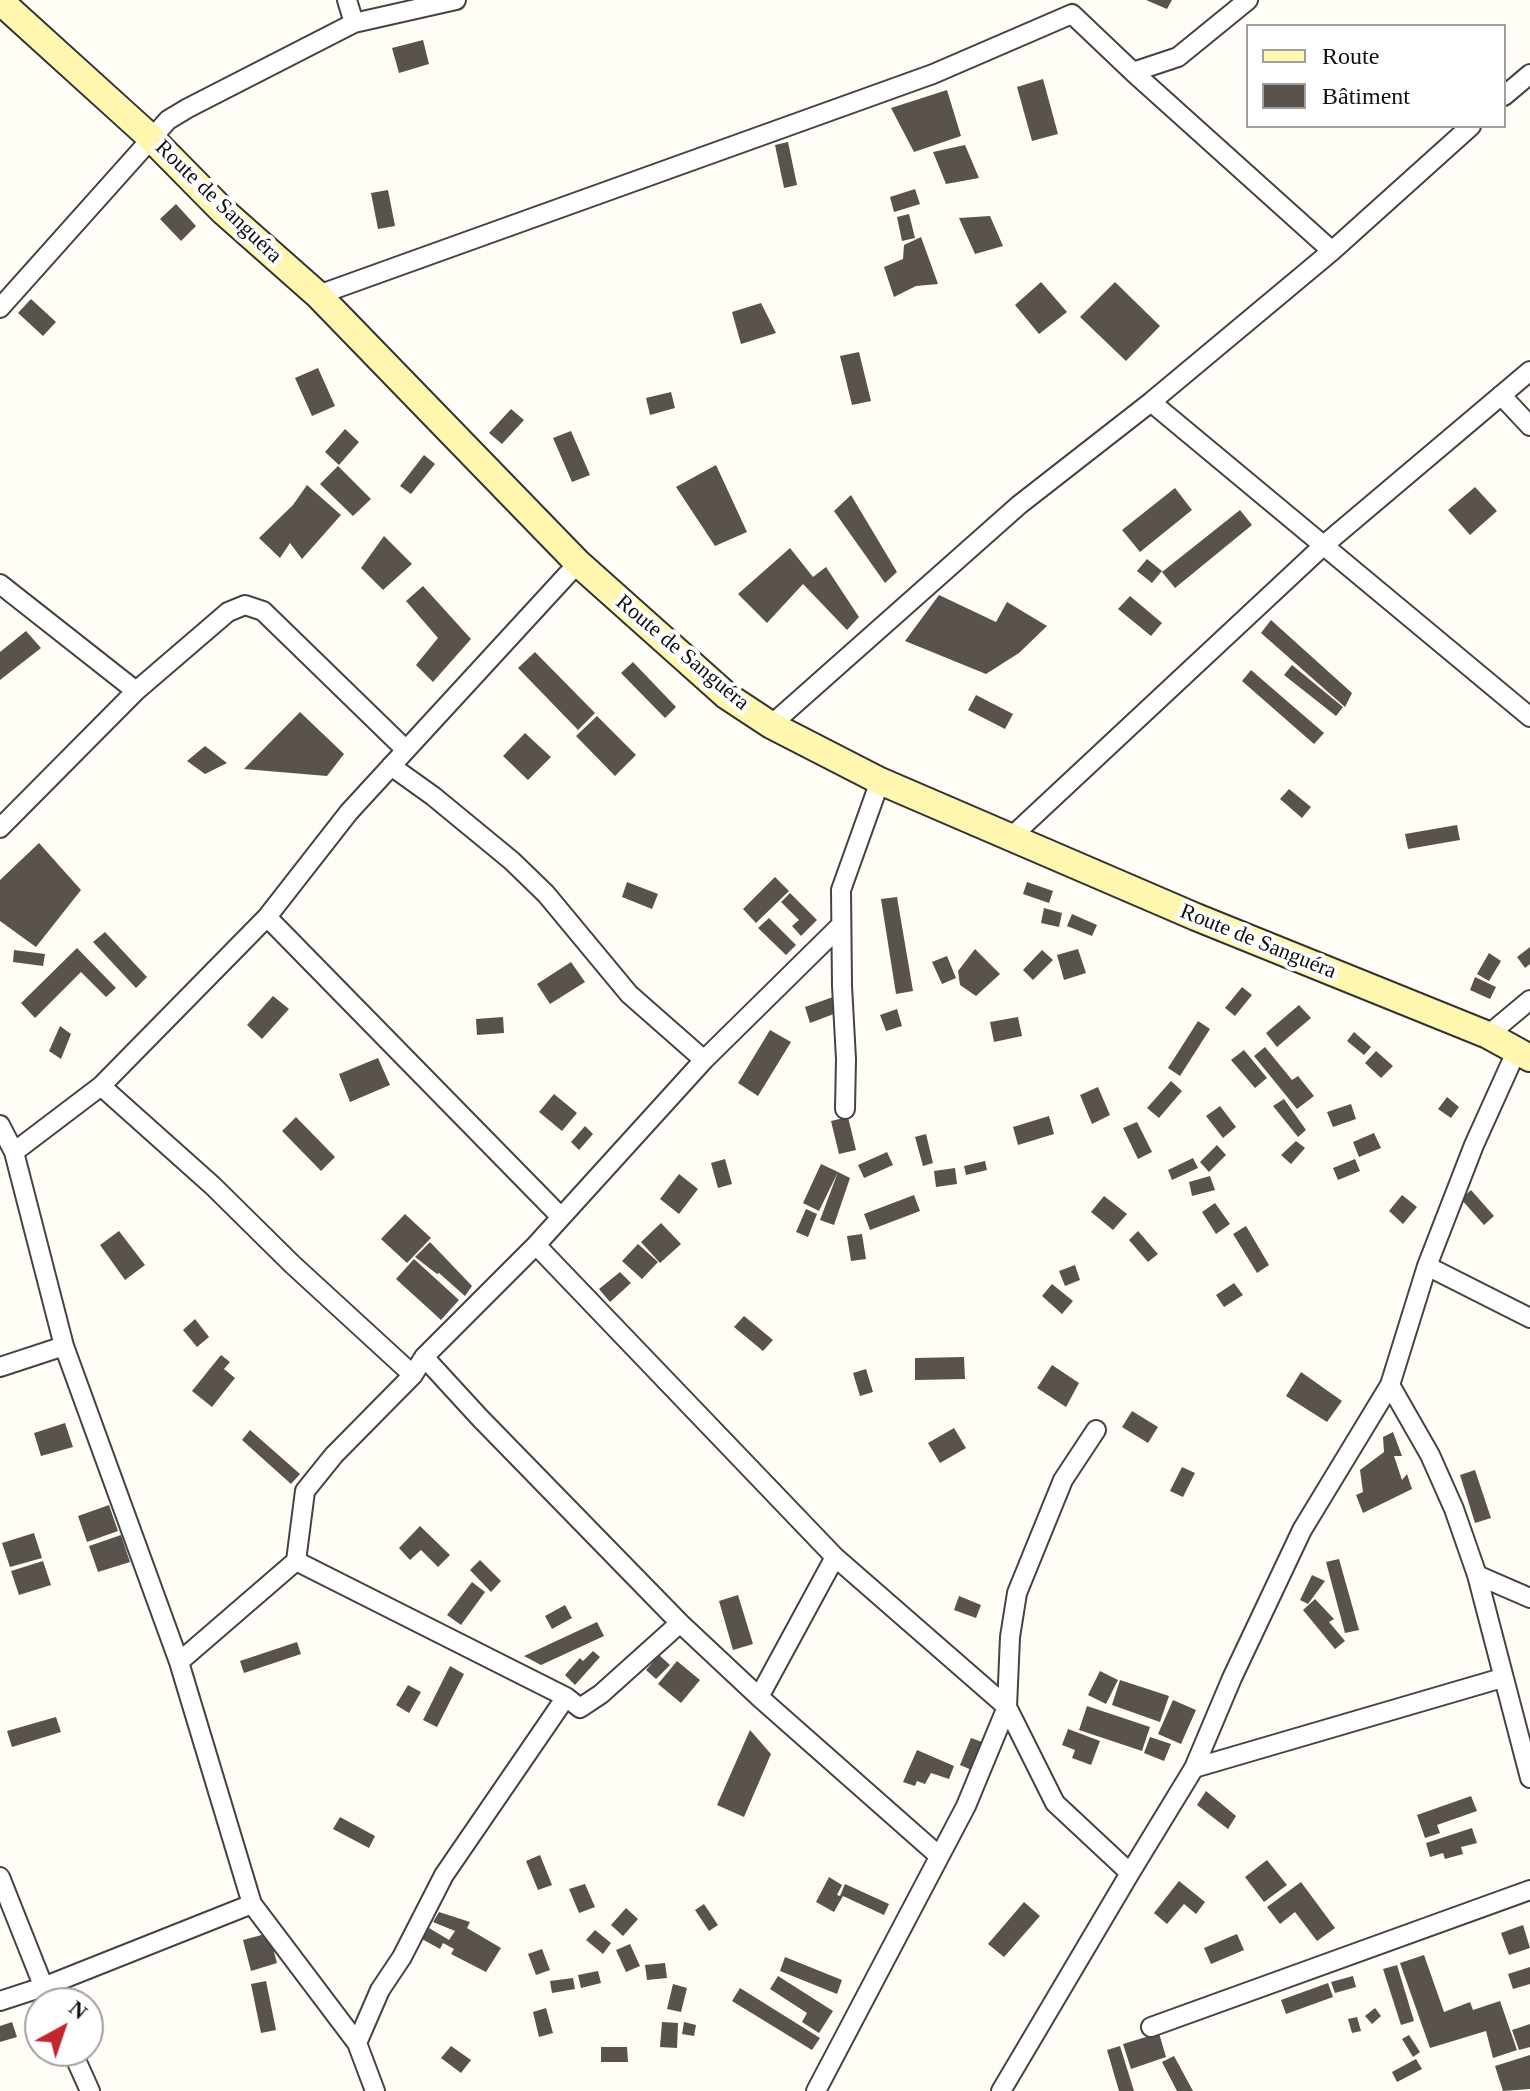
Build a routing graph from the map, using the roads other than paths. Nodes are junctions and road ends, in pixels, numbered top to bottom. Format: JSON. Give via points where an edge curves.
{"nodes":[{"id":1,"x":347,"y":0,"type":"edge"},
{"id":2,"x":456,"y":0,"type":"edge"},
{"id":3,"x":1248,"y":0,"type":"edge"},
{"id":4,"x":0,"y":1,"type":"edge"},
{"id":5,"x":1069,"y":7,"type":"edge"},
{"id":6,"x":354,"y":23,"type":"junction"},
{"id":7,"x":1133,"y":72,"type":"junction"},
{"id":8,"x":1530,"y":74,"type":"edge"},
{"id":9,"x":1506,"y":94,"type":"edge"},
{"id":10,"x":1469,"y":128,"type":"edge"},
{"id":11,"x":150,"y":137,"type":"junction"},
{"id":12,"x":1332,"y":251,"type":"junction"},
{"id":13,"x":318,"y":295,"type":"junction"},
{"id":14,"x":0,"y":308,"type":"edge"},
{"id":15,"x":1530,"y":371,"type":"edge"},
{"id":16,"x":1501,"y":395,"type":"junction"},
{"id":17,"x":1151,"y":402,"type":"junction"},
{"id":18,"x":1530,"y":426,"type":"edge"},
{"id":19,"x":1324,"y":545,"type":"junction"},
{"id":20,"x":578,"y":563,"type":"junction"},
{"id":21,"x":0,"y":584,"type":"edge"},
{"id":22,"x":136,"y":691,"type":"junction"},
{"id":23,"x":1530,"y":717,"type":"edge"},
{"id":24,"x":771,"y":725,"type":"junction"},
{"id":25,"x":405,"y":749,"type":"junction"},
{"id":26,"x":391,"y":766,"type":"junction"},
{"id":27,"x":880,"y":781,"type":"junction"},
{"id":28,"x":0,"y":828,"type":"edge"},
{"id":29,"x":1010,"y":838,"type":"junction"},
{"id":30,"x":267,"y":917,"type":"junction"},
{"id":31,"x":840,"y":926,"type":"junction"},
{"id":32,"x":1530,"y":1000,"type":"edge"},
{"id":33,"x":1488,"y":1035,"type":"junction"},
{"id":34,"x":1523,"y":1055,"type":"edge"},
{"id":35,"x":704,"y":1060,"type":"junction"},
{"id":36,"x":101,"y":1086,"type":"junction"},
{"id":37,"x":845,"y":1109,"type":"dead end"},
{"id":38,"x":0,"y":1125,"type":"edge"},
{"id":39,"x":14,"y":1152,"type":"junction"},
{"id":40,"x":561,"y":1217,"type":"junction"},
{"id":41,"x":536,"y":1245,"type":"junction"},
{"id":42,"x":1427,"y":1266,"type":"junction"},
{"id":43,"x":1530,"y":1318,"type":"edge"},
{"id":44,"x":64,"y":1346,"type":"junction"},
{"id":45,"x":424,"y":1357,"type":"junction"},
{"id":46,"x":0,"y":1367,"type":"edge"},
{"id":47,"x":413,"y":1375,"type":"junction"},
{"id":48,"x":1390,"y":1385,"type":"junction"},
{"id":49,"x":1096,"y":1430,"type":"dead end"},
{"id":50,"x":835,"y":1557,"type":"junction"},
{"id":51,"x":296,"y":1561,"type":"junction"},
{"id":52,"x":1477,"y":1575,"type":"junction"},
{"id":53,"x":1530,"y":1598,"type":"edge"},
{"id":54,"x":680,"y":1623,"type":"junction"},
{"id":55,"x":179,"y":1662,"type":"junction"},
{"id":56,"x":1502,"y":1678,"type":"junction"},
{"id":57,"x":566,"y":1697,"type":"junction"},
{"id":58,"x":759,"y":1697,"type":"junction"},
{"id":59,"x":1007,"y":1707,"type":"junction"},
{"id":60,"x":1194,"y":1768,"type":"junction"},
{"id":61,"x":1530,"y":1778,"type":"edge"},
{"id":62,"x":938,"y":1855,"type":"junction"},
{"id":63,"x":1130,"y":1873,"type":"junction"},
{"id":64,"x":0,"y":1877,"type":"edge"},
{"id":65,"x":1530,"y":1890,"type":"edge"},
{"id":66,"x":252,"y":1904,"type":"junction"},
{"id":67,"x":43,"y":1987,"type":"edge"},
{"id":68,"x":64,"y":1987,"type":"edge"},
{"id":69,"x":24,"y":1998,"type":"edge"},
{"id":70,"x":0,"y":2001,"type":"edge"},
{"id":71,"x":1151,"y":2027,"type":"dead end"},
{"id":72,"x":357,"y":2043,"type":"junction"},
{"id":73,"x":79,"y":2067,"type":"edge"},
{"id":74,"x":90,"y":2091,"type":"edge"},
{"id":75,"x":375,"y":2091,"type":"edge"},
{"id":76,"x":816,"y":2091,"type":"edge"},
{"id":77,"x":1001,"y":2091,"type":"edge"}],
"edges":[{"from":1,"to":6,"type":"street"},
{"from":2,"to":6,"type":"street"},
{"from":3,"to":7,"type":"street","via":[[1178,57]]},
{"from":4,"to":11,"type":"street","name":"Route de Sanguéra"},
{"from":5,"to":7,"type":"street"},
{"from":5,"to":13,"type":"street","via":[[933,74]]},
{"from":6,"to":11,"type":"street","via":[[188,108]]},
{"from":7,"to":12,"type":"street"},
{"from":8,"to":9,"type":"street"},
{"from":10,"to":12,"type":"street"},
{"from":11,"to":13,"type":"street","name":"Route de Sanguéra"},
{"from":11,"to":14,"type":"street"},
{"from":12,"to":17,"type":"street"},
{"from":13,"to":20,"type":"street","name":"Route de Sanguéra"},
{"from":15,"to":16,"type":"street"},
{"from":16,"to":18,"type":"street"},
{"from":16,"to":19,"type":"street"},
{"from":17,"to":19,"type":"street"},
{"from":17,"to":24,"type":"street","via":[[1019,505]]},
{"from":19,"to":23,"type":"street"},
{"from":19,"to":29,"type":"street"},
{"from":20,"to":24,"type":"street","name":"Route de Sanguéra","via":[[727,696]]},
{"from":20,"to":25,"type":"street"},
{"from":21,"to":22,"type":"street"},
{"from":22,"to":25,"type":"street","via":[[228,612],[245,605],[263,611]]},
{"from":22,"to":28,"type":"street"},
{"from":24,"to":27,"type":"street","name":"Route de Sanguéra"},
{"from":25,"to":26,"type":"street"},
{"from":26,"to":30,"type":"street"},
{"from":26,"to":35,"type":"street","via":[[512,861],[629,994]]},
{"from":27,"to":29,"type":"street","name":"Route de Sanguéra"},
{"from":27,"to":31,"type":"street","via":[[841,890]]},
{"from":29,"to":33,"type":"street","name":"Route de Sanguéra"},
{"from":30,"to":36,"type":"street"},
{"from":30,"to":40,"type":"street"},
{"from":31,"to":35,"type":"street"},
{"from":31,"to":37,"type":"street"},
{"from":32,"to":33,"type":"street"},
{"from":33,"to":34,"type":"street","name":"Route de Sanguéra"},
{"from":34,"to":42,"type":"street","via":[[1474,1145]]},
{"from":35,"to":40,"type":"street"},
{"from":36,"to":39,"type":"street"},
{"from":36,"to":47,"type":"street"},
{"from":38,"to":39,"type":"street"},
{"from":39,"to":44,"type":"street"},
{"from":40,"to":41,"type":"street"},
{"from":41,"to":45,"type":"street"},
{"from":41,"to":50,"type":"street"},
{"from":42,"to":43,"type":"street"},
{"from":42,"to":48,"type":"street"},
{"from":44,"to":46,"type":"street"},
{"from":44,"to":55,"type":"street"},
{"from":45,"to":47,"type":"street"},
{"from":45,"to":54,"type":"street"},
{"from":47,"to":51,"type":"street","via":[[305,1491]]},
{"from":48,"to":52,"type":"street","via":[[1442,1480]]},
{"from":48,"to":60,"type":"street","via":[[1302,1530]]},
{"from":49,"to":59,"type":"street","via":[[1063,1480],[1017,1593]]},
{"from":50,"to":58,"type":"street"},
{"from":50,"to":59,"type":"street"},
{"from":51,"to":55,"type":"street"},
{"from":51,"to":57,"type":"street"},
{"from":52,"to":53,"type":"street"},
{"from":52,"to":56,"type":"street"},
{"from":54,"to":57,"type":"street","via":[[580,1708]]},
{"from":54,"to":58,"type":"street"},
{"from":55,"to":66,"type":"street"},
{"from":56,"to":60,"type":"street"},
{"from":56,"to":61,"type":"street"},
{"from":57,"to":72,"type":"street","via":[[444,1875]]},
{"from":58,"to":62,"type":"street"},
{"from":59,"to":62,"type":"street","via":[[966,1806]]},
{"from":59,"to":63,"type":"street","via":[[1055,1803]]},
{"from":60,"to":63,"type":"street"},
{"from":62,"to":76,"type":"street"},
{"from":63,"to":77,"type":"street"},
{"from":64,"to":67,"type":"street"},
{"from":65,"to":71,"type":"street"},
{"from":66,"to":68,"type":"street"},
{"from":66,"to":72,"type":"street"},
{"from":69,"to":70,"type":"street"},
{"from":72,"to":75,"type":"street"},
{"from":73,"to":74,"type":"street"}]}
